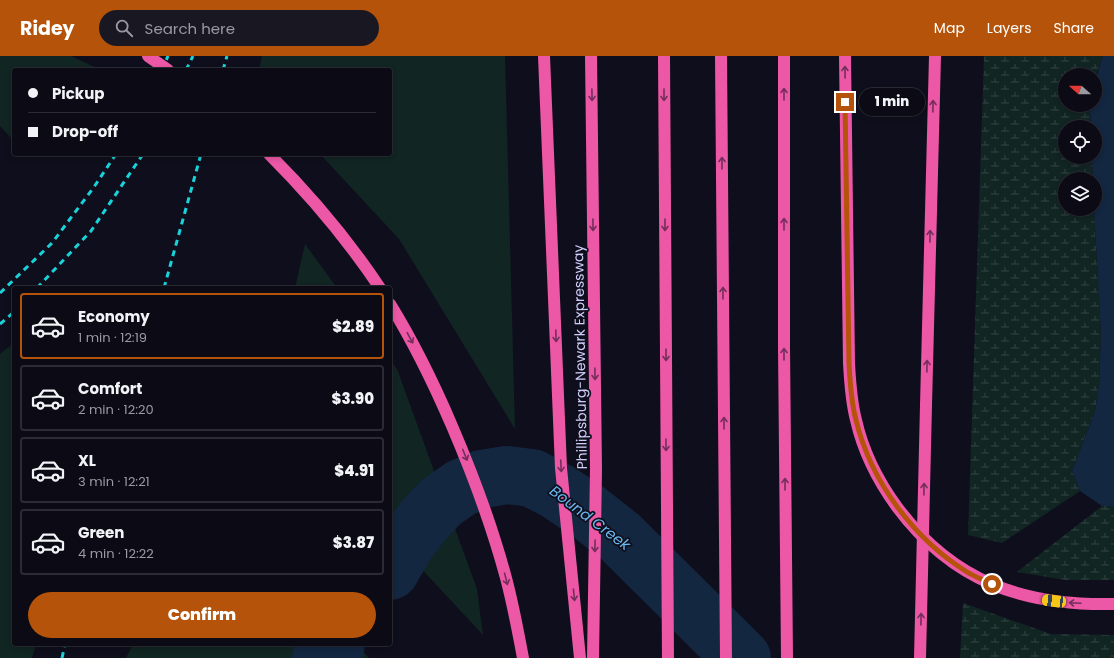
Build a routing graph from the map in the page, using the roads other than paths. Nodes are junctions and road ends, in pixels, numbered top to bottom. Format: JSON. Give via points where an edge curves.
{"nodes":[{"id":1,"x":148,"y":56,"type":"edge"},
{"id":2,"x":544,"y":56,"type":"edge"},
{"id":3,"x":591,"y":56,"type":"edge"},
{"id":4,"x":664,"y":56,"type":"edge"},
{"id":5,"x":721,"y":56,"type":"edge"},
{"id":6,"x":784,"y":56,"type":"edge"},
{"id":7,"x":845,"y":56,"type":"edge"},
{"id":8,"x":934,"y":56,"type":"edge"},
{"id":9,"x":165,"y":68,"type":"edge"},
{"id":10,"x":271,"y":156,"type":"edge"},
{"id":11,"x":379,"y":286,"type":"edge"},
{"id":12,"x":392,"y":307,"type":"edge"},
{"id":13,"x":1114,"y":604,"type":"edge"},
{"id":14,"x":523,"y":658,"type":"edge"},
{"id":15,"x":580,"y":658,"type":"edge"},
{"id":16,"x":593,"y":658,"type":"edge"},
{"id":17,"x":668,"y":658,"type":"edge"},
{"id":18,"x":726,"y":658,"type":"edge"},
{"id":19,"x":786,"y":658,"type":"edge"},
{"id":20,"x":920,"y":658,"type":"edge"}],
"edges":[{"from":1,"to":9,"type":"highway","bridge":true},
{"from":2,"to":15,"type":"highway","one_way":true,"via":[[561,468]]},
{"from":3,"to":16,"type":"highway","name":"Phillipsburg-Newark Expressway","one_way":true,"via":[[596,469]]},
{"from":4,"to":17,"type":"highway","one_way":true},
{"from":18,"to":5,"type":"highway","one_way":true},
{"from":19,"to":6,"type":"highway","one_way":true},
{"from":13,"to":7,"type":"highway","one_way":true,"via":[[1040,599],[1014,592],[968,573],[926,540],[889,495],[876,472],[863,445],[851,394]]},
{"from":20,"to":8,"type":"highway","one_way":true,"bridge":true},
{"from":10,"to":11,"type":"highway","via":[[337,229]]},
{"from":12,"to":14,"type":"highway","one_way":true,"via":[[432,381],[466,457],[506,578]]}]}
